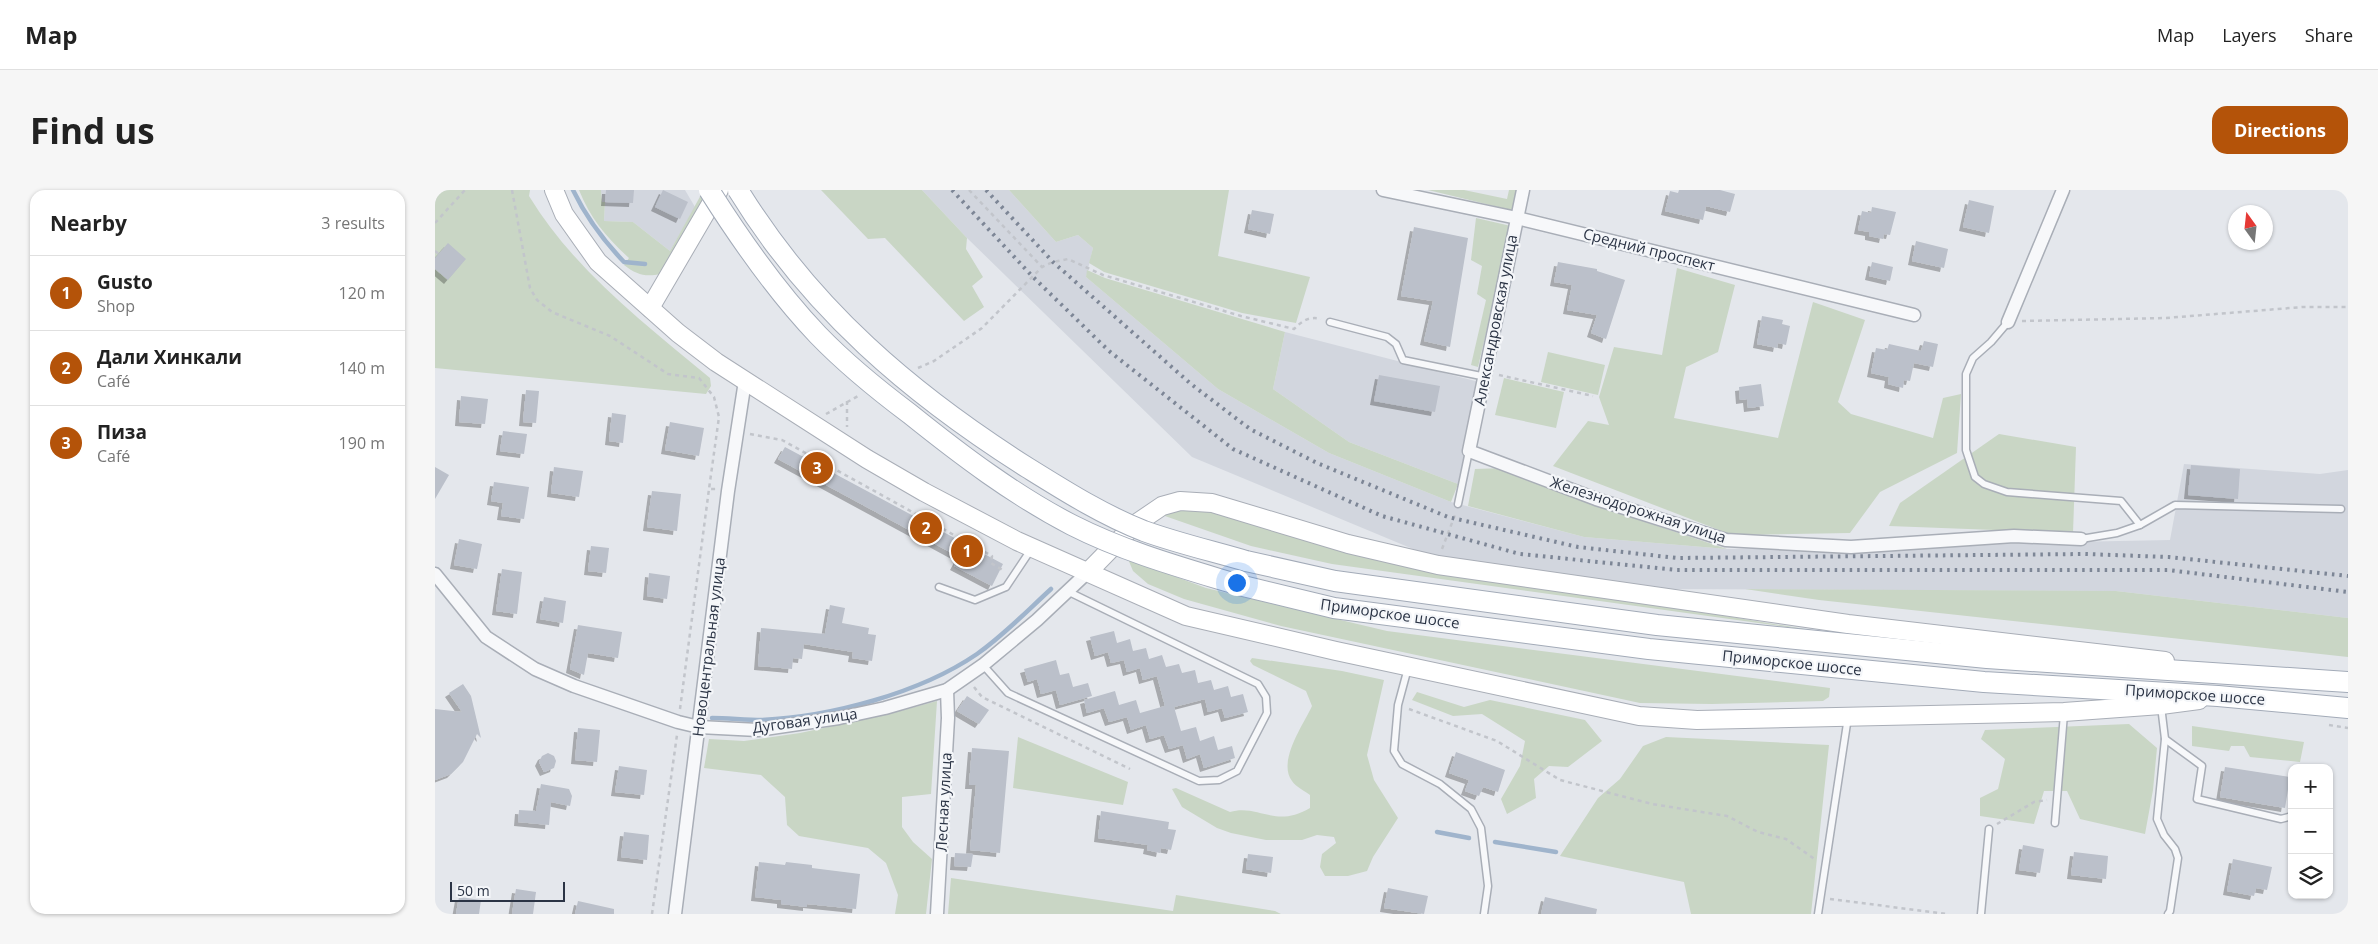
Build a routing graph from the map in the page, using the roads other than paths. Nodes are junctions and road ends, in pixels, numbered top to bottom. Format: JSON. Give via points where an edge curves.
{"nodes":[{"id":1,"x":554,"y":190,"type":"edge"},
{"id":2,"x":709,"y":190,"type":"edge"},
{"id":3,"x":719,"y":190,"type":"edge"},
{"id":4,"x":738,"y":190,"type":"edge"},
{"id":5,"x":1383,"y":190,"type":"edge"},
{"id":6,"x":1523,"y":190,"type":"edge"},
{"id":7,"x":2063,"y":190,"type":"edge"},
{"id":8,"x":1517,"y":218,"type":"junction"},
{"id":9,"x":651,"y":308,"type":"junction"},
{"id":10,"x":1914,"y":315,"type":"dead end"},
{"id":11,"x":1330,"y":322,"type":"road end"},
{"id":12,"x":2008,"y":322,"type":"joint"},
{"id":13,"x":1486,"y":374,"type":"junction"},
{"id":14,"x":745,"y":381,"type":"junction"},
{"id":15,"x":1469,"y":451,"type":"junction"},
{"id":16,"x":1458,"y":504,"type":"road end"},
{"id":17,"x":2341,"y":509,"type":"dead end"},
{"id":18,"x":2140,"y":525,"type":"junction"},
{"id":19,"x":2081,"y":539,"type":"joint"},
{"id":20,"x":1033,"y":547,"type":"junction"},
{"id":21,"x":1089,"y":571,"type":"junction"},
{"id":22,"x":435,"y":574,"type":"edge"},
{"id":23,"x":939,"y":587,"type":"dead end"},
{"id":24,"x":1067,"y":591,"type":"junction"},
{"id":25,"x":983,"y":665,"type":"junction"},
{"id":26,"x":1409,"y":666,"type":"junction"},
{"id":27,"x":2326,"y":680,"type":"junction"},
{"id":28,"x":2348,"y":682,"type":"edge"},
{"id":29,"x":947,"y":690,"type":"junction"},
{"id":30,"x":2218,"y":696,"type":"junction"},
{"id":31,"x":2161,"y":705,"type":"junction"},
{"id":32,"x":2348,"y":708,"type":"edge"},
{"id":33,"x":2064,"y":712,"type":"junction"},
{"id":34,"x":1847,"y":717,"type":"junction"},
{"id":35,"x":699,"y":727,"type":"junction"},
{"id":36,"x":2165,"y":739,"type":"junction"},
{"id":37,"x":2288,"y":817,"type":"edge"},
{"id":38,"x":2055,"y":823,"type":"dead end"},
{"id":39,"x":1989,"y":829,"type":"road end"},
{"id":40,"x":675,"y":914,"type":"edge"},
{"id":41,"x":937,"y":914,"type":"edge"},
{"id":42,"x":1484,"y":914,"type":"edge"},
{"id":43,"x":1818,"y":914,"type":"edge"},
{"id":44,"x":1981,"y":914,"type":"edge"},
{"id":45,"x":2168,"y":914,"type":"edge"}],
"edges":[{"from":1,"to":9,"type":"street","via":[[564,214],[598,262]]},
{"from":2,"to":30,"type":"main road","name":"Приморское шоссе","bridge":true,"via":[[735,230],[818,335],[878,389],[962,455],[1015,491],[1073,525],[1139,554],[1239,585],[1334,608],[1649,648],[1985,682]]},
{"from":3,"to":9,"type":"street"},
{"from":4,"to":27,"type":"main road","name":"Приморское шоссе","bridge":true,"via":[[753,215],[844,326],[895,373],[981,437],[1081,501],[1135,526],[1246,561],[1335,581],[1657,625],[1987,658]]},
{"from":5,"to":8,"type":"street","name":"Средний проспект"},
{"from":6,"to":8,"type":"street","name":"Александровская улица"},
{"from":7,"to":12,"type":"street"},
{"from":8,"to":10,"type":"street","name":"Средний проспект"},
{"from":8,"to":13,"type":"street","name":"Александровская улица"},
{"from":9,"to":14,"type":"street","via":[[693,344]]},
{"from":11,"to":13,"type":"lane","via":[[1387,337],[1396,344],[1403,360]]},
{"from":12,"to":18,"type":"lane","via":[[1973,358],[1966,374],[1966,450],[1975,477],[1984,484],[2007,492],[2121,501]]},
{"from":13,"to":15,"type":"street","name":"Александровская улица"},
{"from":14,"to":20,"type":"street","via":[[924,492]]},
{"from":14,"to":35,"type":"street","name":"Новоцентральная улица"},
{"from":15,"to":16,"type":"lane"},
{"from":15,"to":19,"type":"street","name":"Железнодорожная улица","via":[[1597,499],[1726,540],[1851,547],[2013,536]]},
{"from":17,"to":18,"type":"lane","via":[[2175,505]]},
{"from":18,"to":19,"type":"lane"},
{"from":20,"to":21,"type":"street"},
{"from":20,"to":23,"type":"lane","via":[[1006,587],[975,600]]},
{"from":21,"to":24,"type":"street","name":"Дуговая улица"},
{"from":21,"to":26,"type":"street","via":[[1186,616]]},
{"from":21,"to":27,"type":"street","via":[[1134,525],[1162,506],[1180,501],[1212,503],[1348,544],[1438,565],[1848,624]]},
{"from":22,"to":35,"type":"street","name":"Дуговая улица","via":[[486,637],[535,669],[574,686]]},
{"from":24,"to":25,"type":"street","name":"Дуговая улица"},
{"from":24,"to":25,"type":"lane","via":[[1257,684],[1266,697],[1267,713],[1237,771],[1219,780],[1199,781],[1008,693]]},
{"from":25,"to":29,"type":"street","name":"Дуговая улица"},
{"from":26,"to":34,"type":"street","via":[[1639,716],[1697,720]]},
{"from":26,"to":42,"type":"lane","via":[[1398,705],[1394,751],[1403,764],[1440,784],[1471,809],[1481,828],[1488,886]]},
{"from":27,"to":28,"type":"main road","name":"Приморское шоссе"},
{"from":29,"to":35,"type":"street","name":"Дуговая улица","via":[[885,708],[784,727],[758,730]]},
{"from":29,"to":41,"type":"street","name":"Лесная улица"},
{"from":30,"to":31,"type":"street"},
{"from":30,"to":32,"type":"main road","name":"Приморское шоссе"},
{"from":31,"to":33,"type":"street"},
{"from":31,"to":36,"type":"lane"},
{"from":33,"to":34,"type":"street"},
{"from":33,"to":38,"type":"lane"},
{"from":34,"to":43,"type":"lane"},
{"from":35,"to":40,"type":"street","name":"Новоцентральная улица"},
{"from":36,"to":37,"type":"lane","via":[[2203,766],[2197,800],[2281,819]]},
{"from":36,"to":45,"type":"lane","via":[[2157,819],[2178,858]]},
{"from":39,"to":44,"type":"lane"}]}
